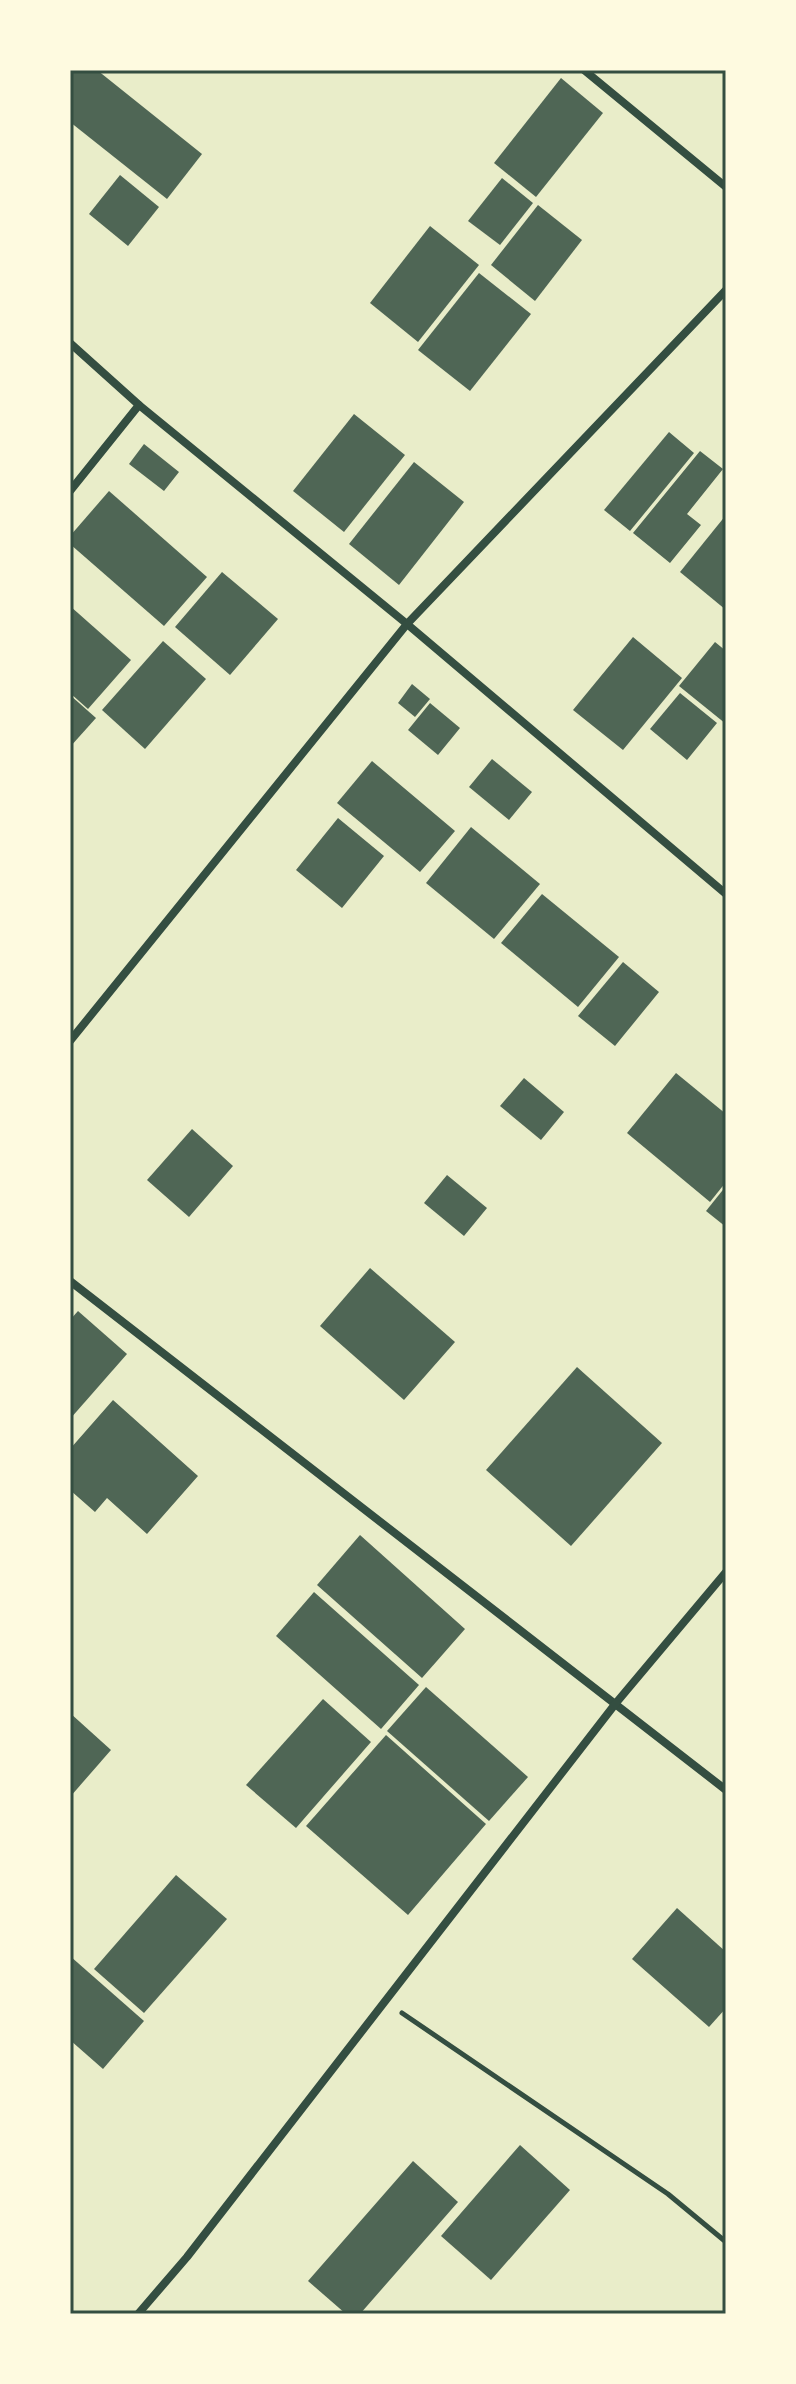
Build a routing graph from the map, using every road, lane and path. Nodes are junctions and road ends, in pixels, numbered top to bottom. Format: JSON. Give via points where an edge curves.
{"nodes":[{"id":1,"x":584,"y":70,"type":"edge"},
{"id":2,"x":726,"y":187,"type":"edge"},
{"id":3,"x":726,"y":290,"type":"edge"},
{"id":4,"x":70,"y":343,"type":"edge"},
{"id":5,"x":139,"y":405,"type":"junction"},
{"id":6,"x":70,"y":491,"type":"edge"},
{"id":7,"x":407,"y":624,"type":"junction"},
{"id":8,"x":726,"y":894,"type":"edge"},
{"id":9,"x":70,"y":1041,"type":"edge"},
{"id":10,"x":70,"y":1281,"type":"edge"},
{"id":11,"x":726,"y":1572,"type":"edge"},
{"id":12,"x":616,"y":1703,"type":"junction"},
{"id":13,"x":726,"y":1790,"type":"edge"},
{"id":14,"x":385,"y":2001,"type":"junction"},
{"id":15,"x":726,"y":2242,"type":"edge"},
{"id":16,"x":138,"y":2314,"type":"edge"}],
"edges":[{"from":1,"to":2,"type":"street"},
{"from":3,"to":7,"type":"street"},
{"from":4,"to":5,"type":"street"},
{"from":5,"to":6,"type":"street"},
{"from":5,"to":7,"type":"street"},
{"from":7,"to":8,"type":"street"},
{"from":7,"to":9,"type":"street"},
{"from":10,"to":12,"type":"street"},
{"from":11,"to":12,"type":"street"},
{"from":12,"to":13,"type":"street"},
{"from":12,"to":14,"type":"street"},
{"from":14,"to":15,"type":"path","via":[[668,2194]]},
{"from":14,"to":16,"type":"street"}]}
